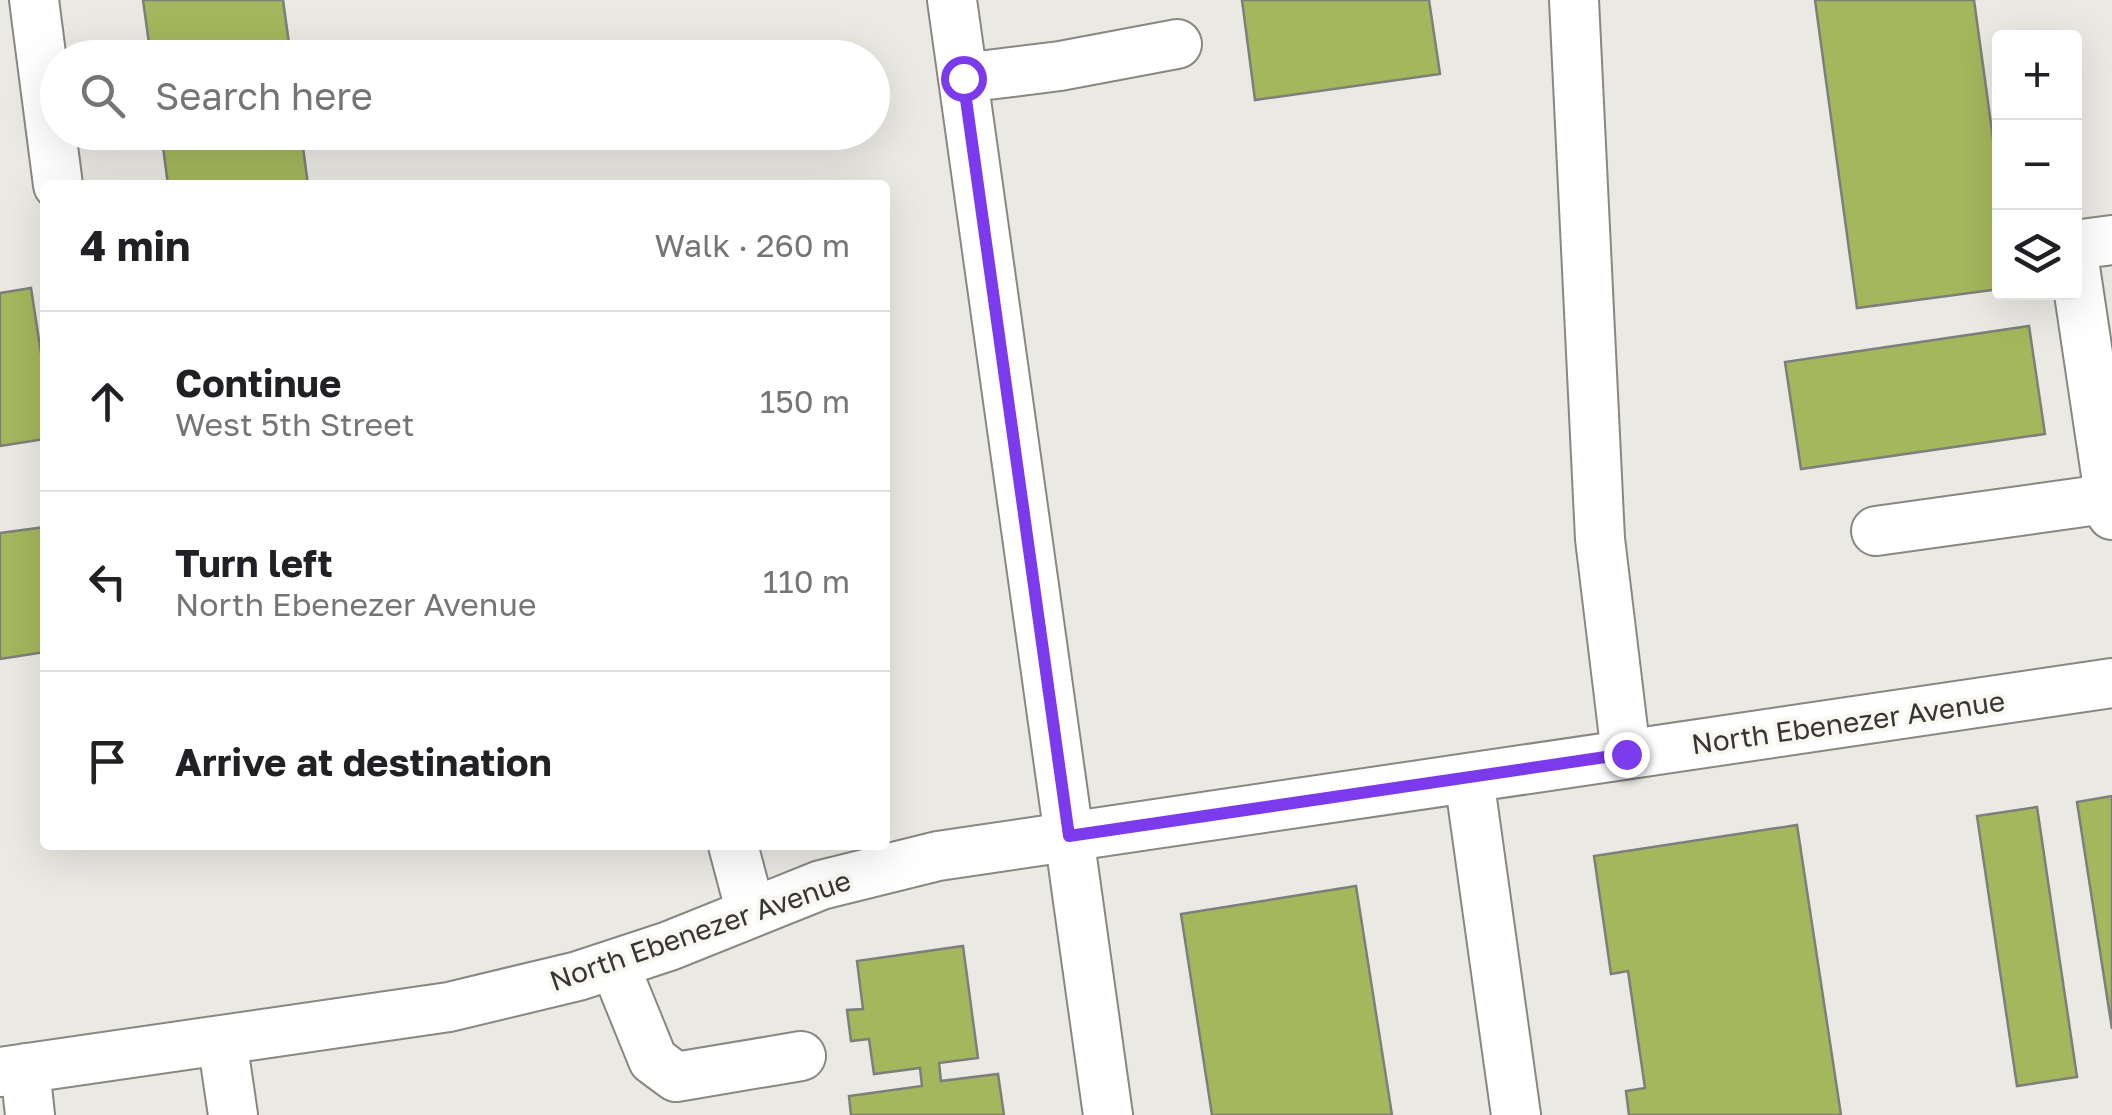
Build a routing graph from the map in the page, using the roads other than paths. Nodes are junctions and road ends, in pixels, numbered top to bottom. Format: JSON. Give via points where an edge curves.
{"nodes":[{"id":1,"x":952,"y":0,"type":"edge"},
{"id":2,"x":1574,"y":0,"type":"edge"},
{"id":3,"x":24,"y":31,"type":"edge"},
{"id":4,"x":1177,"y":44,"type":"dead end"},
{"id":5,"x":963,"y":78,"type":"junction"},
{"id":6,"x":40,"y":103,"type":"edge"},
{"id":7,"x":50,"y":150,"type":"edge"},
{"id":8,"x":57,"y":180,"type":"edge"},
{"id":9,"x":2112,"y":240,"type":"edge"},
{"id":10,"x":2082,"y":244,"type":"edge"},
{"id":11,"x":2080,"y":300,"type":"edge"},
{"id":12,"x":2111,"y":504,"type":"edge"},
{"id":13,"x":1876,"y":531,"type":"dead end"},
{"id":14,"x":2112,"y":683,"type":"edge"},
{"id":15,"x":1626,"y":754,"type":"junction"},
{"id":16,"x":1469,"y":778,"type":"junction"},
{"id":17,"x":1069,"y":836,"type":"junction"},
{"id":18,"x":734,"y":850,"type":"edge"},
{"id":19,"x":750,"y":914,"type":"junction"},
{"id":20,"x":614,"y":964,"type":"junction"},
{"id":21,"x":222,"y":1040,"type":"junction"},
{"id":22,"x":801,"y":1056,"type":"dead end"},
{"id":23,"x":13,"y":1070,"type":"edge"},
{"id":24,"x":30,"y":1115,"type":"edge"},
{"id":25,"x":233,"y":1115,"type":"edge"},
{"id":26,"x":1108,"y":1115,"type":"edge"},
{"id":27,"x":1516,"y":1115,"type":"edge"}],
"edges":[{"from":1,"to":5,"type":"street"},
{"from":2,"to":15,"type":"street","via":[[1600,539]]},
{"from":3,"to":6,"type":"street"},
{"from":4,"to":5,"type":"street"},
{"from":5,"to":17,"type":"street"},
{"from":7,"to":8,"type":"street"},
{"from":9,"to":10,"type":"street"},
{"from":11,"to":12,"type":"street"},
{"from":12,"to":13,"type":"street"},
{"from":14,"to":15,"type":"street","name":"North Ebenezer Avenue"},
{"from":15,"to":16,"type":"street","name":"North Ebenezer Avenue"},
{"from":16,"to":17,"type":"street","name":"North Ebenezer Avenue"},
{"from":16,"to":27,"type":"street"},
{"from":17,"to":19,"type":"street","name":"North Ebenezer Avenue","via":[[938,856],[821,885]]},
{"from":17,"to":26,"type":"street"},
{"from":18,"to":19,"type":"street"},
{"from":19,"to":20,"type":"street","name":"North Ebenezer Avenue"},
{"from":20,"to":21,"type":"street","name":"North Ebenezer Avenue","via":[[448,1007]]},
{"from":20,"to":22,"type":"street","via":[[653,1060],[676,1076]]},
{"from":21,"to":23,"type":"street","name":"North Ebenezer Avenue"},
{"from":21,"to":25,"type":"street"},
{"from":23,"to":24,"type":"street"}]}
